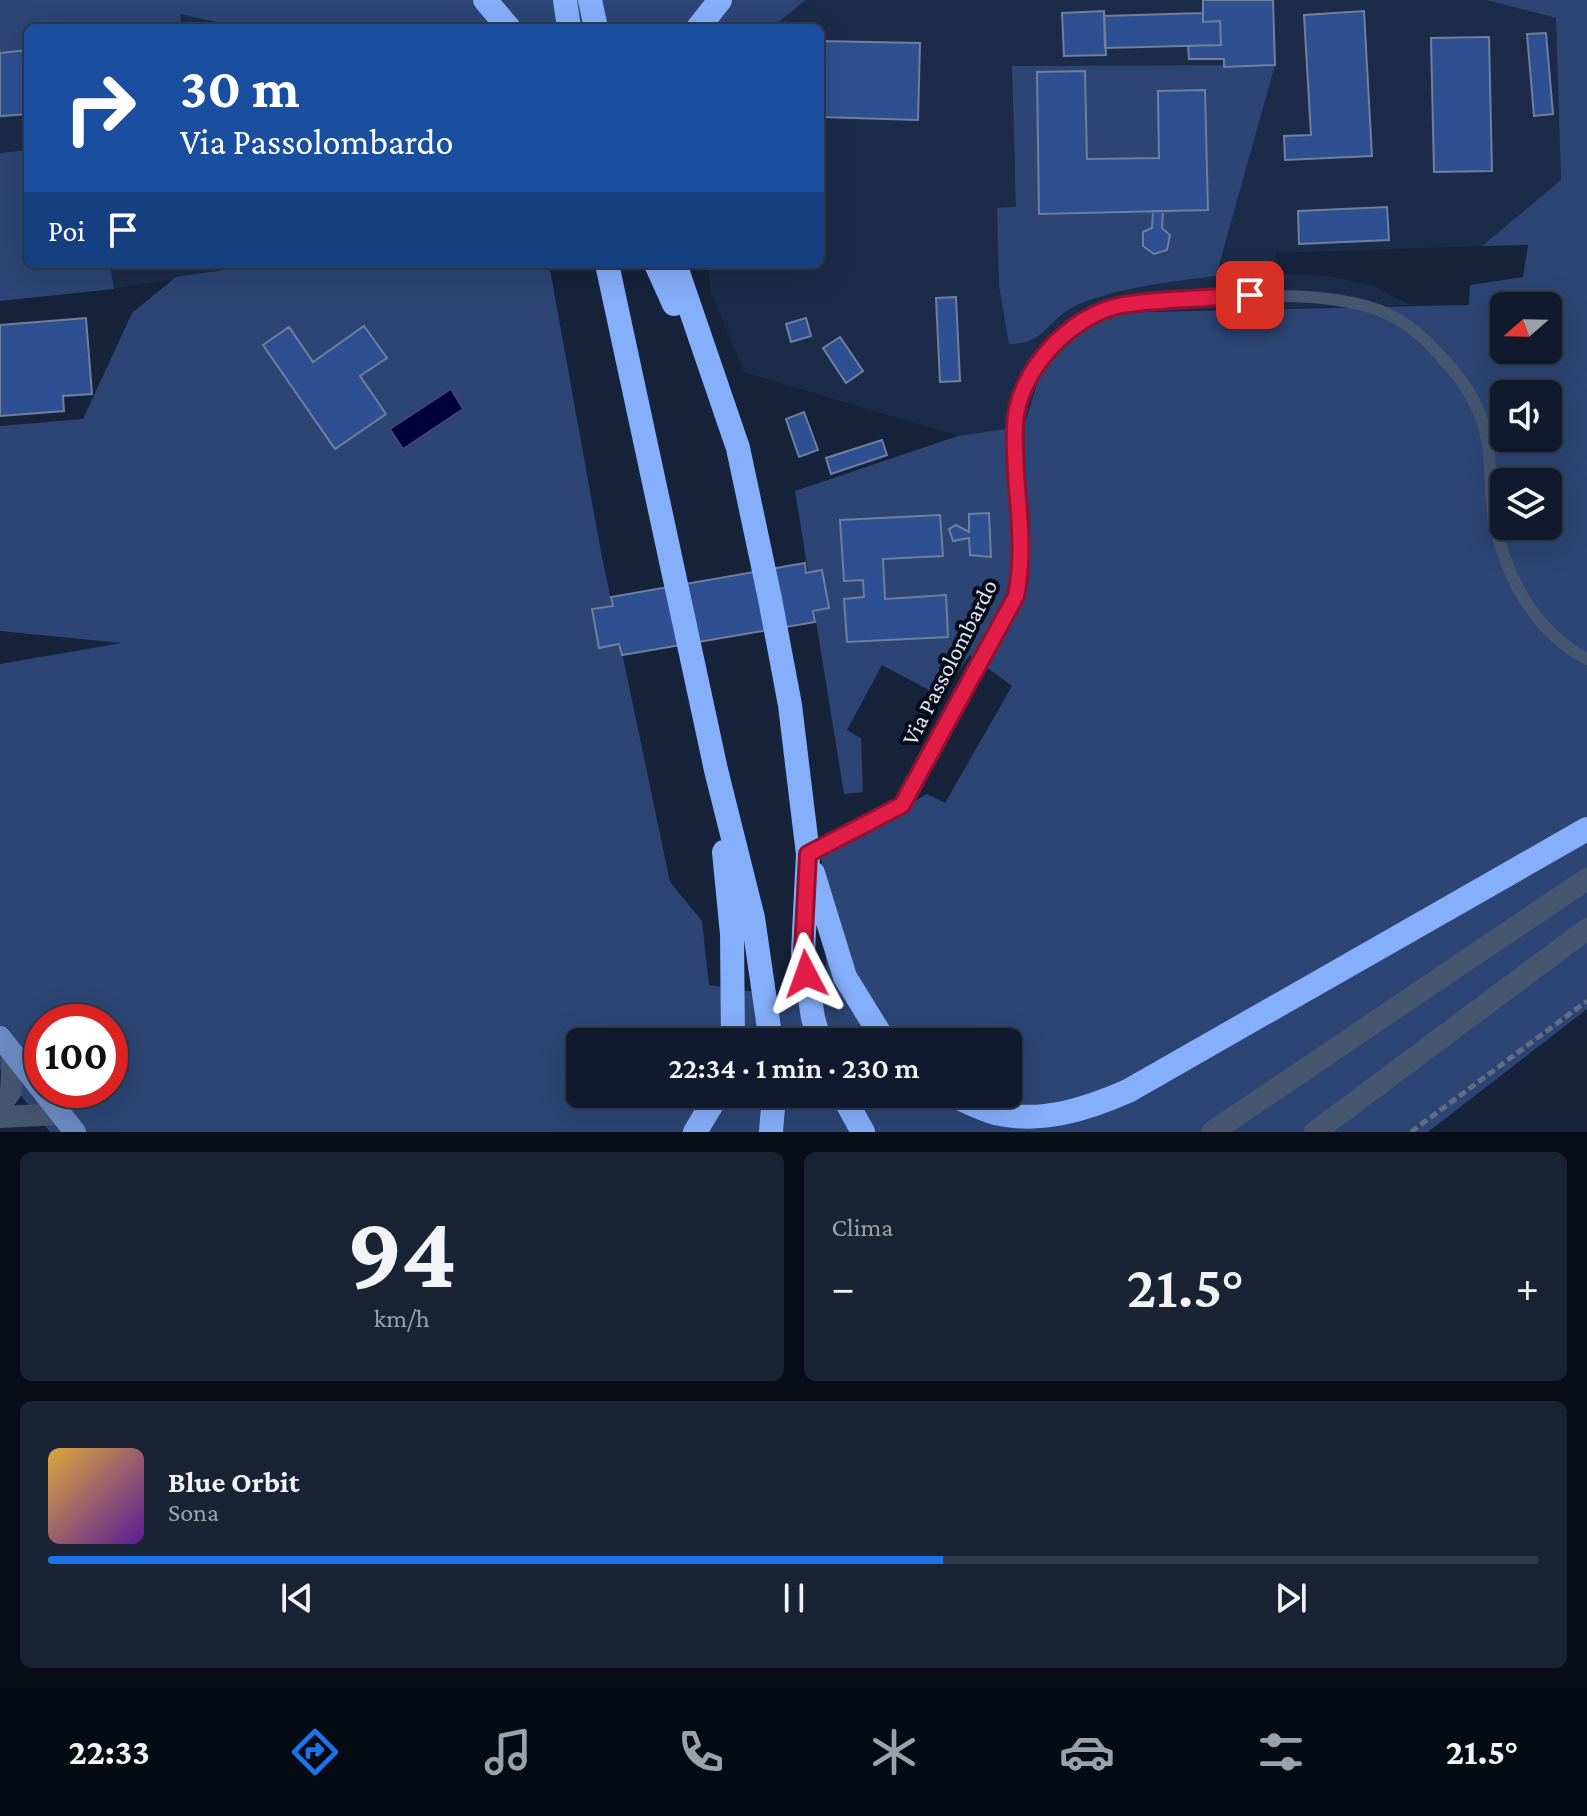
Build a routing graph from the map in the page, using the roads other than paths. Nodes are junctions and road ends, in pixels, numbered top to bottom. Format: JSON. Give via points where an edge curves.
{"nodes":[{"id":1,"x":485,"y":0,"type":"edge"},
{"id":2,"x":565,"y":0,"type":"edge"},
{"id":3,"x":590,"y":0,"type":"edge"},
{"id":4,"x":720,"y":0,"type":"edge"},
{"id":5,"x":506,"y":24,"type":"edge"},
{"id":6,"x":568,"y":24,"type":"edge"},
{"id":7,"x":595,"y":24,"type":"edge"},
{"id":8,"x":701,"y":24,"type":"edge"},
{"id":9,"x":658,"y":268,"type":"edge"},
{"id":10,"x":676,"y":268,"type":"edge"},
{"id":11,"x":611,"y":272,"type":"edge"},
{"id":12,"x":738,"y":448,"type":"junction"},
{"id":13,"x":1587,"y":659,"type":"edge"},
{"id":14,"x":716,"y":770,"type":"junction"},
{"id":15,"x":1587,"y":829,"type":"edge"},
{"id":16,"x":808,"y":854,"type":"junction"},
{"id":17,"x":1587,"y":879,"type":"edge"},
{"id":18,"x":1587,"y":929,"type":"edge"},
{"id":19,"x":733,"y":1028,"type":"edge"},
{"id":20,"x":769,"y":1028,"type":"edge"},
{"id":21,"x":816,"y":1028,"type":"edge"},
{"id":22,"x":876,"y":1028,"type":"edge"},
{"id":23,"x":7,"y":1045,"type":"edge"},
{"id":24,"x":0,"y":1106,"type":"edge"},
{"id":25,"x":710,"y":1108,"type":"edge"},
{"id":26,"x":773,"y":1108,"type":"edge"},
{"id":27,"x":850,"y":1108,"type":"edge"},
{"id":28,"x":984,"y":1108,"type":"edge"},
{"id":29,"x":61,"y":1114,"type":"junction"},
{"id":30,"x":0,"y":1117,"type":"edge"},
{"id":31,"x":75,"y":1132,"type":"edge"},
{"id":32,"x":695,"y":1132,"type":"edge"},
{"id":33,"x":771,"y":1132,"type":"edge"},
{"id":34,"x":863,"y":1132,"type":"edge"},
{"id":35,"x":1212,"y":1132,"type":"edge"},
{"id":36,"x":1315,"y":1132,"type":"edge"}],
"edges":[{"from":1,"to":5,"type":"highway"},
{"from":2,"to":6,"type":"highway"},
{"from":3,"to":7,"type":"highway"},
{"from":4,"to":8,"type":"highway"},
{"from":9,"to":12,"type":"highway"},
{"from":10,"to":12,"type":"highway"},
{"from":11,"to":14,"type":"highway"},
{"from":12,"to":16,"type":"highway","via":[[790,705]]},
{"from":13,"to":16,"type":"lane","name":"Via Passolombardo","via":[[1543,627],[1520,594],[1493,512],[1487,440],[1476,405],[1426,339],[1389,315],[1347,302],[1250,295],[1120,305],[1091,317],[1041,356],[1021,387],[1015,424],[1023,561],[1016,596],[914,787],[902,805]]},
{"from":14,"to":19,"type":"highway","via":[[732,934]]},
{"from":14,"to":20,"type":"highway","via":[[753,918]]},
{"from":15,"to":28,"type":"highway","via":[[1128,1091],[1095,1105],[1040,1116]]},
{"from":16,"to":21,"type":"highway","via":[[803,952]]},
{"from":16,"to":22,"type":"highway","via":[[845,977]]},
{"from":17,"to":35,"type":"main road"},
{"from":18,"to":36,"type":"main road"},
{"from":23,"to":24,"type":"main road","via":[[11,1091]]},
{"from":23,"to":29,"type":"main road"},
{"from":25,"to":32,"type":"highway"},
{"from":26,"to":33,"type":"highway"},
{"from":27,"to":34,"type":"highway"},
{"from":29,"to":30,"type":"main road"},
{"from":29,"to":31,"type":"main road"}]}
